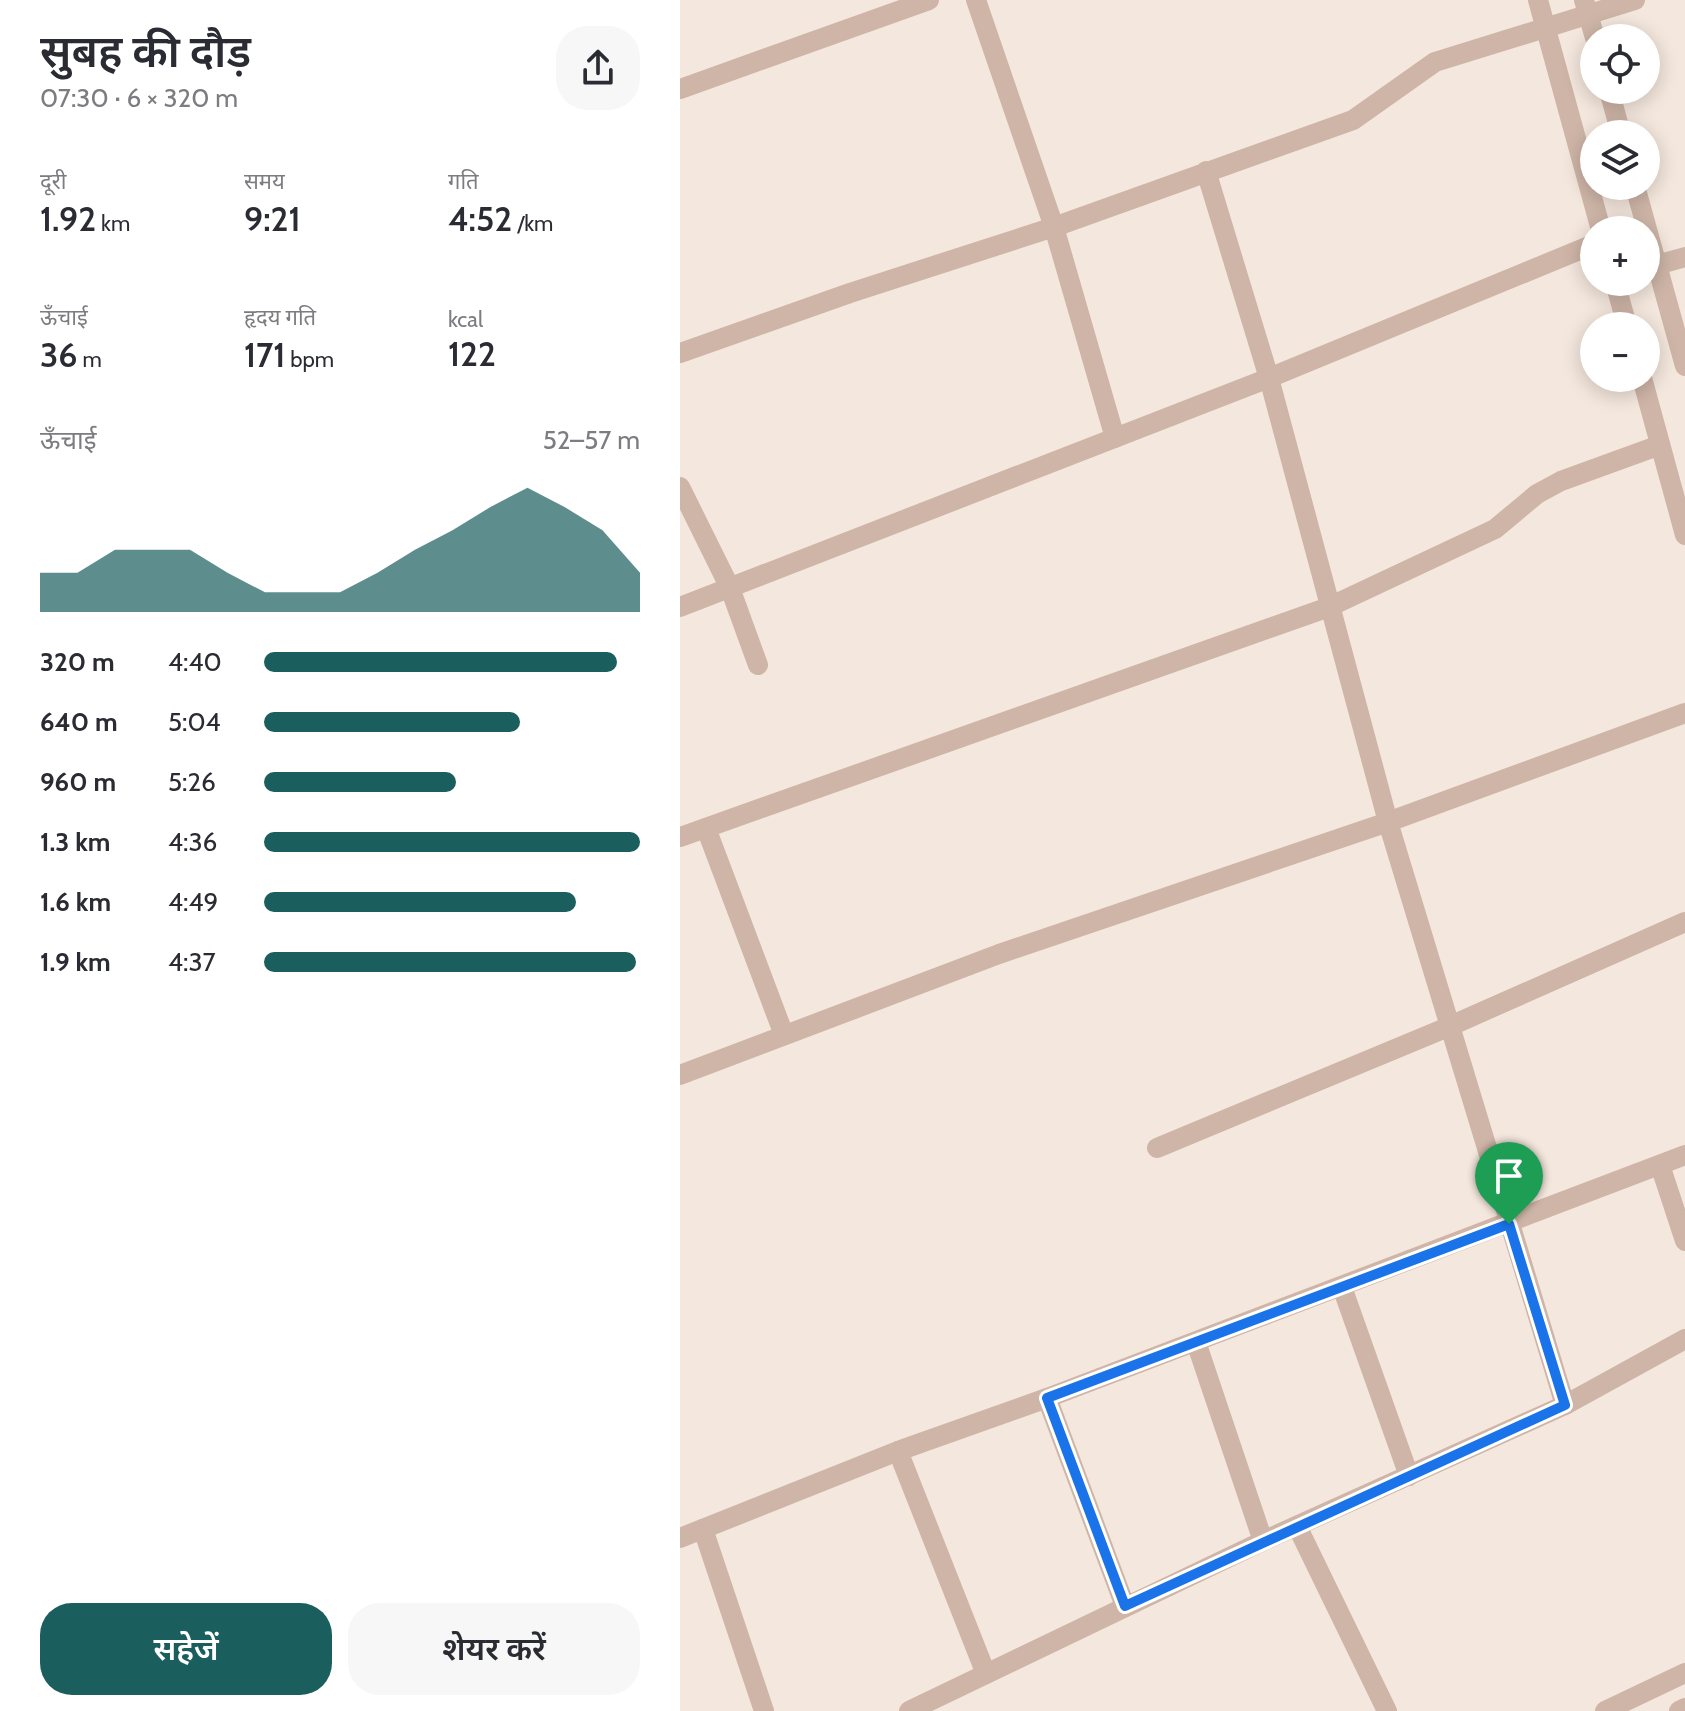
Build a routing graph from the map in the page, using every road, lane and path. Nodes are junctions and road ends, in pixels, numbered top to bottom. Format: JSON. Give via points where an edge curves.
{"nodes":[{"id":1,"x":929,"y":0,"type":"edge"},
{"id":2,"x":976,"y":0,"type":"edge"},
{"id":3,"x":1538,"y":0,"type":"edge"},
{"id":4,"x":1635,"y":0,"type":"edge"},
{"id":5,"x":1586,"y":8,"type":"edge"},
{"id":6,"x":1546,"y":28,"type":"junction"},
{"id":7,"x":680,"y":89,"type":"edge"},
{"id":8,"x":1206,"y":171,"type":"junction"},
{"id":9,"x":1597,"y":216,"type":"edge"},
{"id":10,"x":1054,"y":227,"type":"junction"},
{"id":11,"x":1580,"y":250,"type":"edge"},
{"id":12,"x":1685,"y":257,"type":"edge"},
{"id":13,"x":1660,"y":264,"type":"edge"},
{"id":14,"x":1660,"y":290,"type":"edge"},
{"id":15,"x":680,"y":353,"type":"edge"},
{"id":16,"x":1685,"y":366,"type":"edge"},
{"id":17,"x":1269,"y":378,"type":"junction"},
{"id":18,"x":1646,"y":392,"type":"edge"},
{"id":19,"x":1115,"y":438,"type":"junction"},
{"id":20,"x":1660,"y":445,"type":"junction"},
{"id":21,"x":680,"y":487,"type":"edge"},
{"id":22,"x":1680,"y":497,"type":"edge"},
{"id":23,"x":1685,"y":535,"type":"edge"},
{"id":24,"x":730,"y":588,"type":"junction"},
{"id":25,"x":680,"y":607,"type":"edge"},
{"id":26,"x":1329,"y":607,"type":"junction"},
{"id":27,"x":758,"y":665,"type":"dead end"},
{"id":28,"x":1685,"y":713,"type":"edge"},
{"id":29,"x":1388,"y":822,"type":"junction"},
{"id":30,"x":706,"y":828,"type":"junction"},
{"id":31,"x":680,"y":837,"type":"edge"},
{"id":32,"x":1685,"y":922,"type":"edge"},
{"id":33,"x":1448,"y":1027,"type":"junction"},
{"id":34,"x":784,"y":1035,"type":"junction"},
{"id":35,"x":680,"y":1075,"type":"edge"},
{"id":36,"x":1157,"y":1148,"type":"dead end"},
{"id":37,"x":1685,"y":1155,"type":"edge"},
{"id":38,"x":1660,"y":1165,"type":"junction"},
{"id":39,"x":1509,"y":1224,"type":"junction"},
{"id":40,"x":1685,"y":1241,"type":"edge"},
{"id":41,"x":1342,"y":1287,"type":"junction"},
{"id":42,"x":1685,"y":1339,"type":"edge"},
{"id":43,"x":1196,"y":1342,"type":"junction"},
{"id":44,"x":1047,"y":1398,"type":"junction"},
{"id":45,"x":1565,"y":1405,"type":"junction"},
{"id":46,"x":898,"y":1451,"type":"junction"},
{"id":47,"x":1409,"y":1476,"type":"junction"},
{"id":48,"x":1297,"y":1526,"type":"junction"},
{"id":49,"x":703,"y":1529,"type":"junction"},
{"id":50,"x":680,"y":1538,"type":"edge"},
{"id":51,"x":1263,"y":1541,"type":"junction"},
{"id":52,"x":1125,"y":1606,"type":"junction"},
{"id":53,"x":1685,"y":1673,"type":"edge"},
{"id":54,"x":986,"y":1674,"type":"junction"},
{"id":55,"x":1685,"y":1708,"type":"edge"},
{"id":56,"x":764,"y":1711,"type":"edge"},
{"id":57,"x":909,"y":1711,"type":"edge"},
{"id":58,"x":1387,"y":1711,"type":"edge"},
{"id":59,"x":1605,"y":1711,"type":"edge"},
{"id":60,"x":1679,"y":1711,"type":"edge"}],
"edges":[{"from":1,"to":7,"type":"street"},
{"from":2,"to":10,"type":"street"},
{"from":3,"to":6,"type":"street"},
{"from":4,"to":5,"type":"street"},
{"from":5,"to":6,"type":"street"},
{"from":6,"to":8,"type":"street","via":[[1435,62],[1353,120]]},
{"from":6,"to":9,"type":"street"},
{"from":8,"to":10,"type":"street"},
{"from":8,"to":17,"type":"street"},
{"from":10,"to":15,"type":"street"},
{"from":10,"to":19,"type":"street"},
{"from":11,"to":17,"type":"street"},
{"from":12,"to":13,"type":"street"},
{"from":14,"to":16,"type":"street"},
{"from":17,"to":19,"type":"street"},
{"from":17,"to":26,"type":"street"},
{"from":18,"to":20,"type":"street"},
{"from":19,"to":24,"type":"street"},
{"from":20,"to":22,"type":"street"},
{"from":20,"to":26,"type":"street","via":[[1561,481],[1495,529]]},
{"from":21,"to":24,"type":"street"},
{"from":22,"to":23,"type":"street"},
{"from":24,"to":25,"type":"street"},
{"from":24,"to":27,"type":"street"},
{"from":26,"to":29,"type":"street"},
{"from":26,"to":30,"type":"street"},
{"from":28,"to":29,"type":"street"},
{"from":29,"to":33,"type":"street"},
{"from":29,"to":34,"type":"street","via":[[999,954]]},
{"from":30,"to":31,"type":"street"},
{"from":30,"to":34,"type":"street"},
{"from":32,"to":33,"type":"street"},
{"from":33,"to":36,"type":"street"},
{"from":33,"to":39,"type":"street"},
{"from":34,"to":35,"type":"street"},
{"from":37,"to":38,"type":"street"},
{"from":38,"to":39,"type":"street"},
{"from":38,"to":40,"type":"street"},
{"from":39,"to":41,"type":"street"},
{"from":39,"to":45,"type":"street"},
{"from":41,"to":43,"type":"street"},
{"from":41,"to":47,"type":"street"},
{"from":42,"to":45,"type":"street"},
{"from":43,"to":44,"type":"street"},
{"from":43,"to":51,"type":"street"},
{"from":44,"to":46,"type":"street"},
{"from":44,"to":52,"type":"street"},
{"from":45,"to":47,"type":"street"},
{"from":46,"to":49,"type":"street"},
{"from":46,"to":54,"type":"street"},
{"from":47,"to":48,"type":"street"},
{"from":48,"to":51,"type":"street"},
{"from":48,"to":58,"type":"street"},
{"from":49,"to":50,"type":"street"},
{"from":49,"to":56,"type":"street"},
{"from":51,"to":52,"type":"street"},
{"from":52,"to":54,"type":"street"},
{"from":53,"to":59,"type":"street"},
{"from":54,"to":57,"type":"street"},
{"from":55,"to":60,"type":"street"}]}
